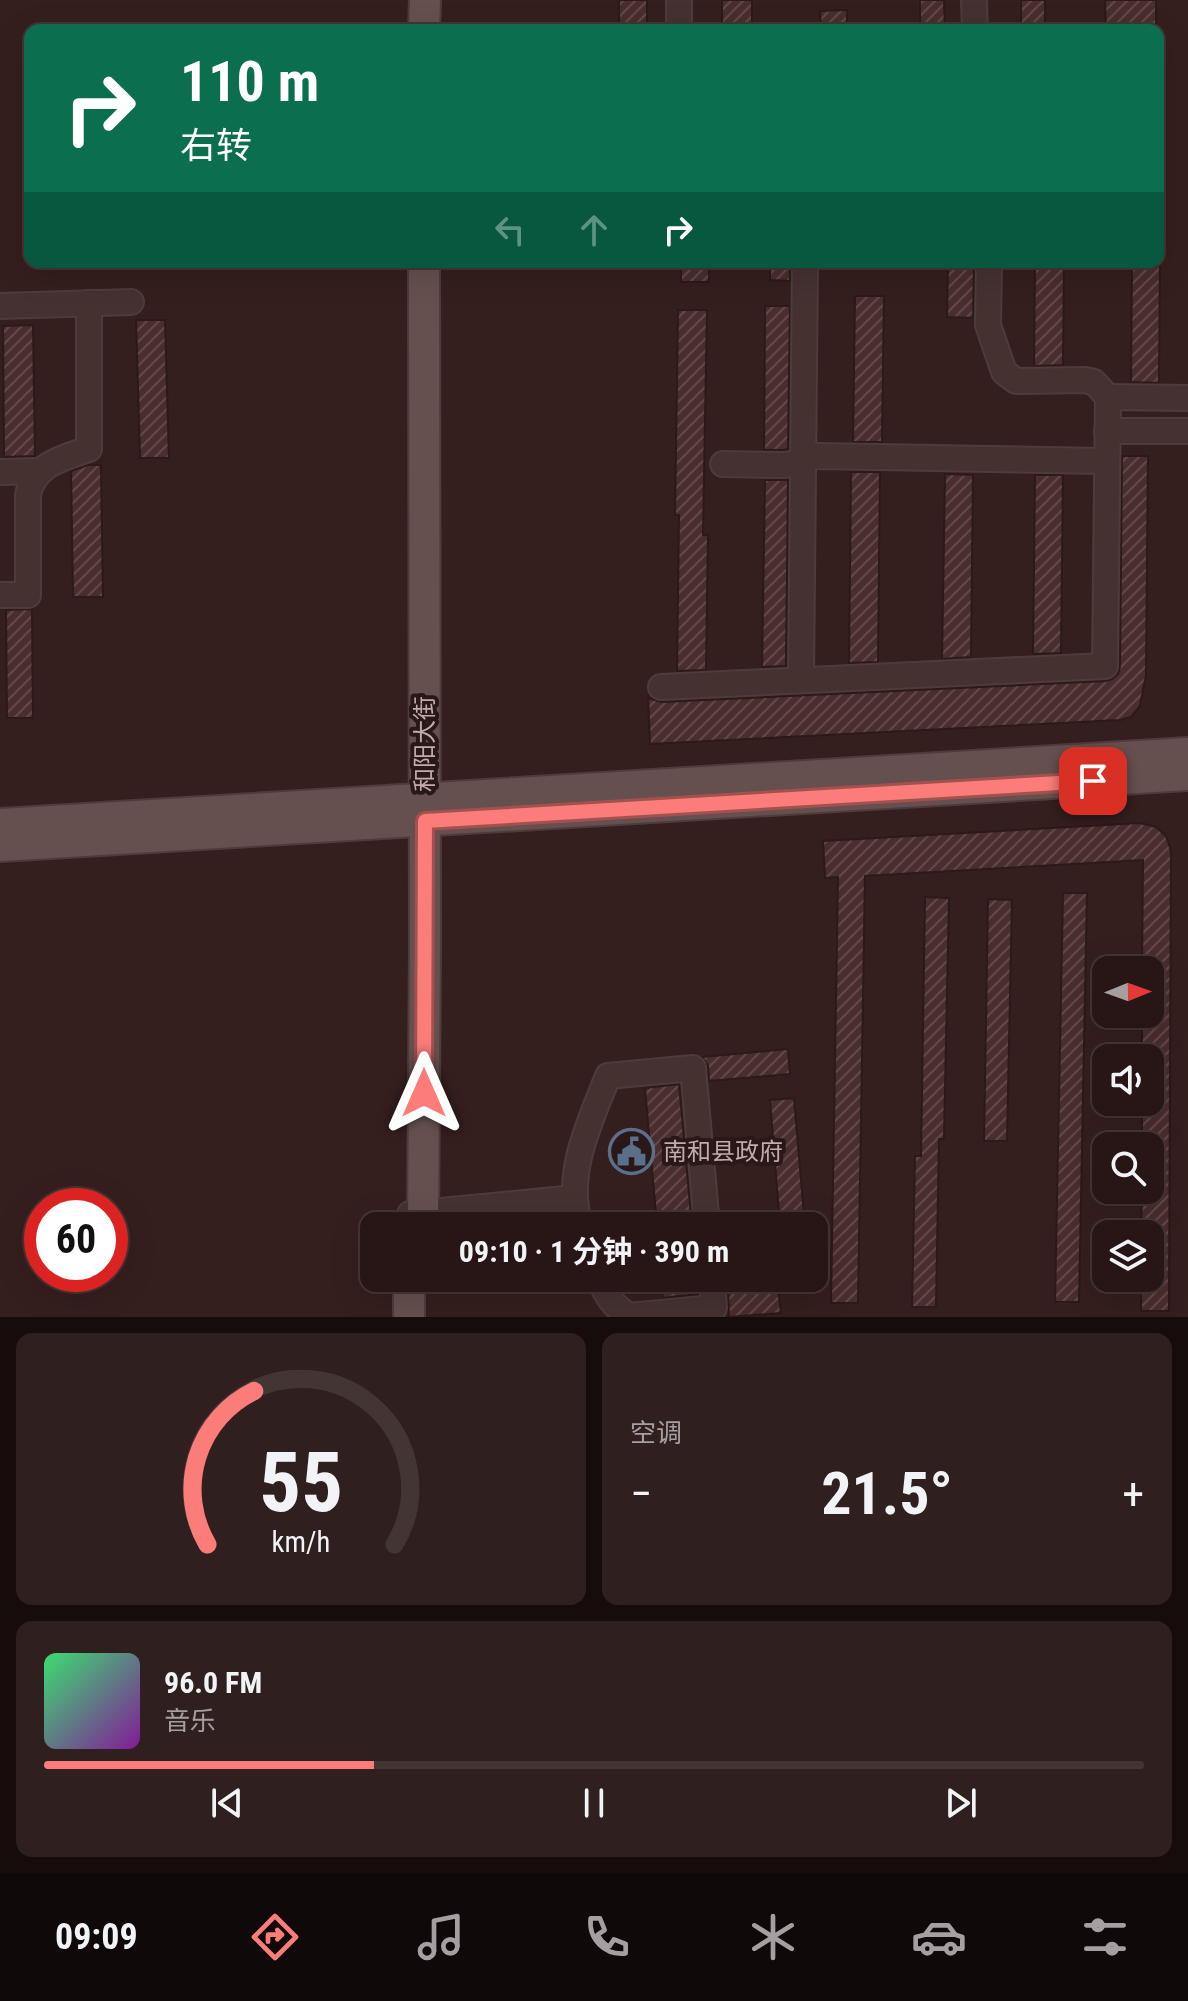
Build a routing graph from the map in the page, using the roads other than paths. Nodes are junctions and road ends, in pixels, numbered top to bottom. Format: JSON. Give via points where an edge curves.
{"nodes":[{"id":1,"x":411,"y":0,"type":"edge"},
{"id":2,"x":425,"y":0,"type":"edge"},
{"id":3,"x":679,"y":0,"type":"edge"},
{"id":4,"x":974,"y":0,"type":"edge"},
{"id":5,"x":411,"y":24,"type":"edge"},
{"id":6,"x":424,"y":24,"type":"edge"},
{"id":7,"x":679,"y":24,"type":"edge"},
{"id":8,"x":975,"y":24,"type":"edge"},
{"id":9,"x":411,"y":268,"type":"edge"},
{"id":10,"x":424,"y":268,"type":"edge"},
{"id":11,"x":805,"y":268,"type":"edge"},
{"id":12,"x":989,"y":268,"type":"edge"},
{"id":13,"x":131,"y":302,"type":"dead end"},
{"id":14,"x":89,"y":303,"type":"junction"},
{"id":15,"x":0,"y":306,"type":"edge"},
{"id":16,"x":1108,"y":397,"type":"junction"},
{"id":17,"x":1188,"y":398,"type":"edge"},
{"id":18,"x":1107,"y":431,"type":"junction"},
{"id":19,"x":1188,"y":431,"type":"edge"},
{"id":20,"x":804,"y":459,"type":"junction"},
{"id":21,"x":1107,"y":461,"type":"junction"},
{"id":22,"x":723,"y":464,"type":"dead end"},
{"id":23,"x":40,"y":471,"type":"junction"},
{"id":24,"x":0,"y":472,"type":"edge"},
{"id":25,"x":0,"y":595,"type":"edge"},
{"id":26,"x":801,"y":680,"type":"junction"},
{"id":27,"x":661,"y":687,"type":"dead end"},
{"id":28,"x":1188,"y":753,"type":"edge"},
{"id":29,"x":1188,"y":775,"type":"edge"},
{"id":30,"x":418,"y":810,"type":"junction"},
{"id":31,"x":0,"y":824,"type":"edge"},
{"id":32,"x":0,"y":846,"type":"edge"},
{"id":33,"x":575,"y":1198,"type":"junction"},
{"id":34,"x":417,"y":1212,"type":"edge"},
{"id":35,"x":474,"y":1212,"type":"edge"},
{"id":36,"x":578,"y":1212,"type":"edge"},
{"id":37,"x":706,"y":1212,"type":"edge"},
{"id":38,"x":409,"y":1292,"type":"edge"},
{"id":39,"x":423,"y":1292,"type":"edge"},
{"id":40,"x":605,"y":1292,"type":"edge"},
{"id":41,"x":713,"y":1292,"type":"edge"},
{"id":42,"x":409,"y":1317,"type":"edge"},
{"id":43,"x":423,"y":1317,"type":"edge"}],
"edges":[{"from":1,"to":5,"type":"main road"},
{"from":2,"to":6,"type":"main road"},
{"from":3,"to":7,"type":"lane"},
{"from":4,"to":8,"type":"lane"},
{"from":9,"to":30,"type":"main road","name":"和阳大街"},
{"from":10,"to":30,"type":"main road","name":"和阳大街"},
{"from":11,"to":20,"type":"lane"},
{"from":12,"to":16,"type":"lane","via":[[988,325],[1004,372],[1016,381],[1094,382]]},
{"from":13,"to":14,"type":"lane"},
{"from":14,"to":15,"type":"lane"},
{"from":14,"to":23,"type":"lane","via":[[89,449]]},
{"from":16,"to":17,"type":"lane"},
{"from":16,"to":18,"type":"lane"},
{"from":18,"to":19,"type":"lane"},
{"from":18,"to":21,"type":"lane"},
{"from":20,"to":21,"type":"lane"},
{"from":20,"to":22,"type":"lane","via":[[784,465]]},
{"from":20,"to":26,"type":"lane"},
{"from":21,"to":26,"type":"lane","via":[[1105,666]]},
{"from":23,"to":24,"type":"lane"},
{"from":23,"to":25,"type":"lane","via":[[28,495],[28,595]]},
{"from":26,"to":27,"type":"lane"},
{"from":28,"to":30,"type":"main road"},
{"from":29,"to":30,"type":"main road"},
{"from":30,"to":31,"type":"main road"},
{"from":30,"to":32,"type":"main road"},
{"from":30,"to":34,"type":"main road","name":"和阳大街"},
{"from":33,"to":35,"type":"lane"},
{"from":33,"to":36,"type":"lane"},
{"from":33,"to":37,"type":"lane","via":[[580,1151],[608,1076],[693,1068]]},
{"from":38,"to":42,"type":"main road"},
{"from":39,"to":43,"type":"main road"},
{"from":40,"to":41,"type":"lane","via":[[629,1316],[714,1308]]}]}
